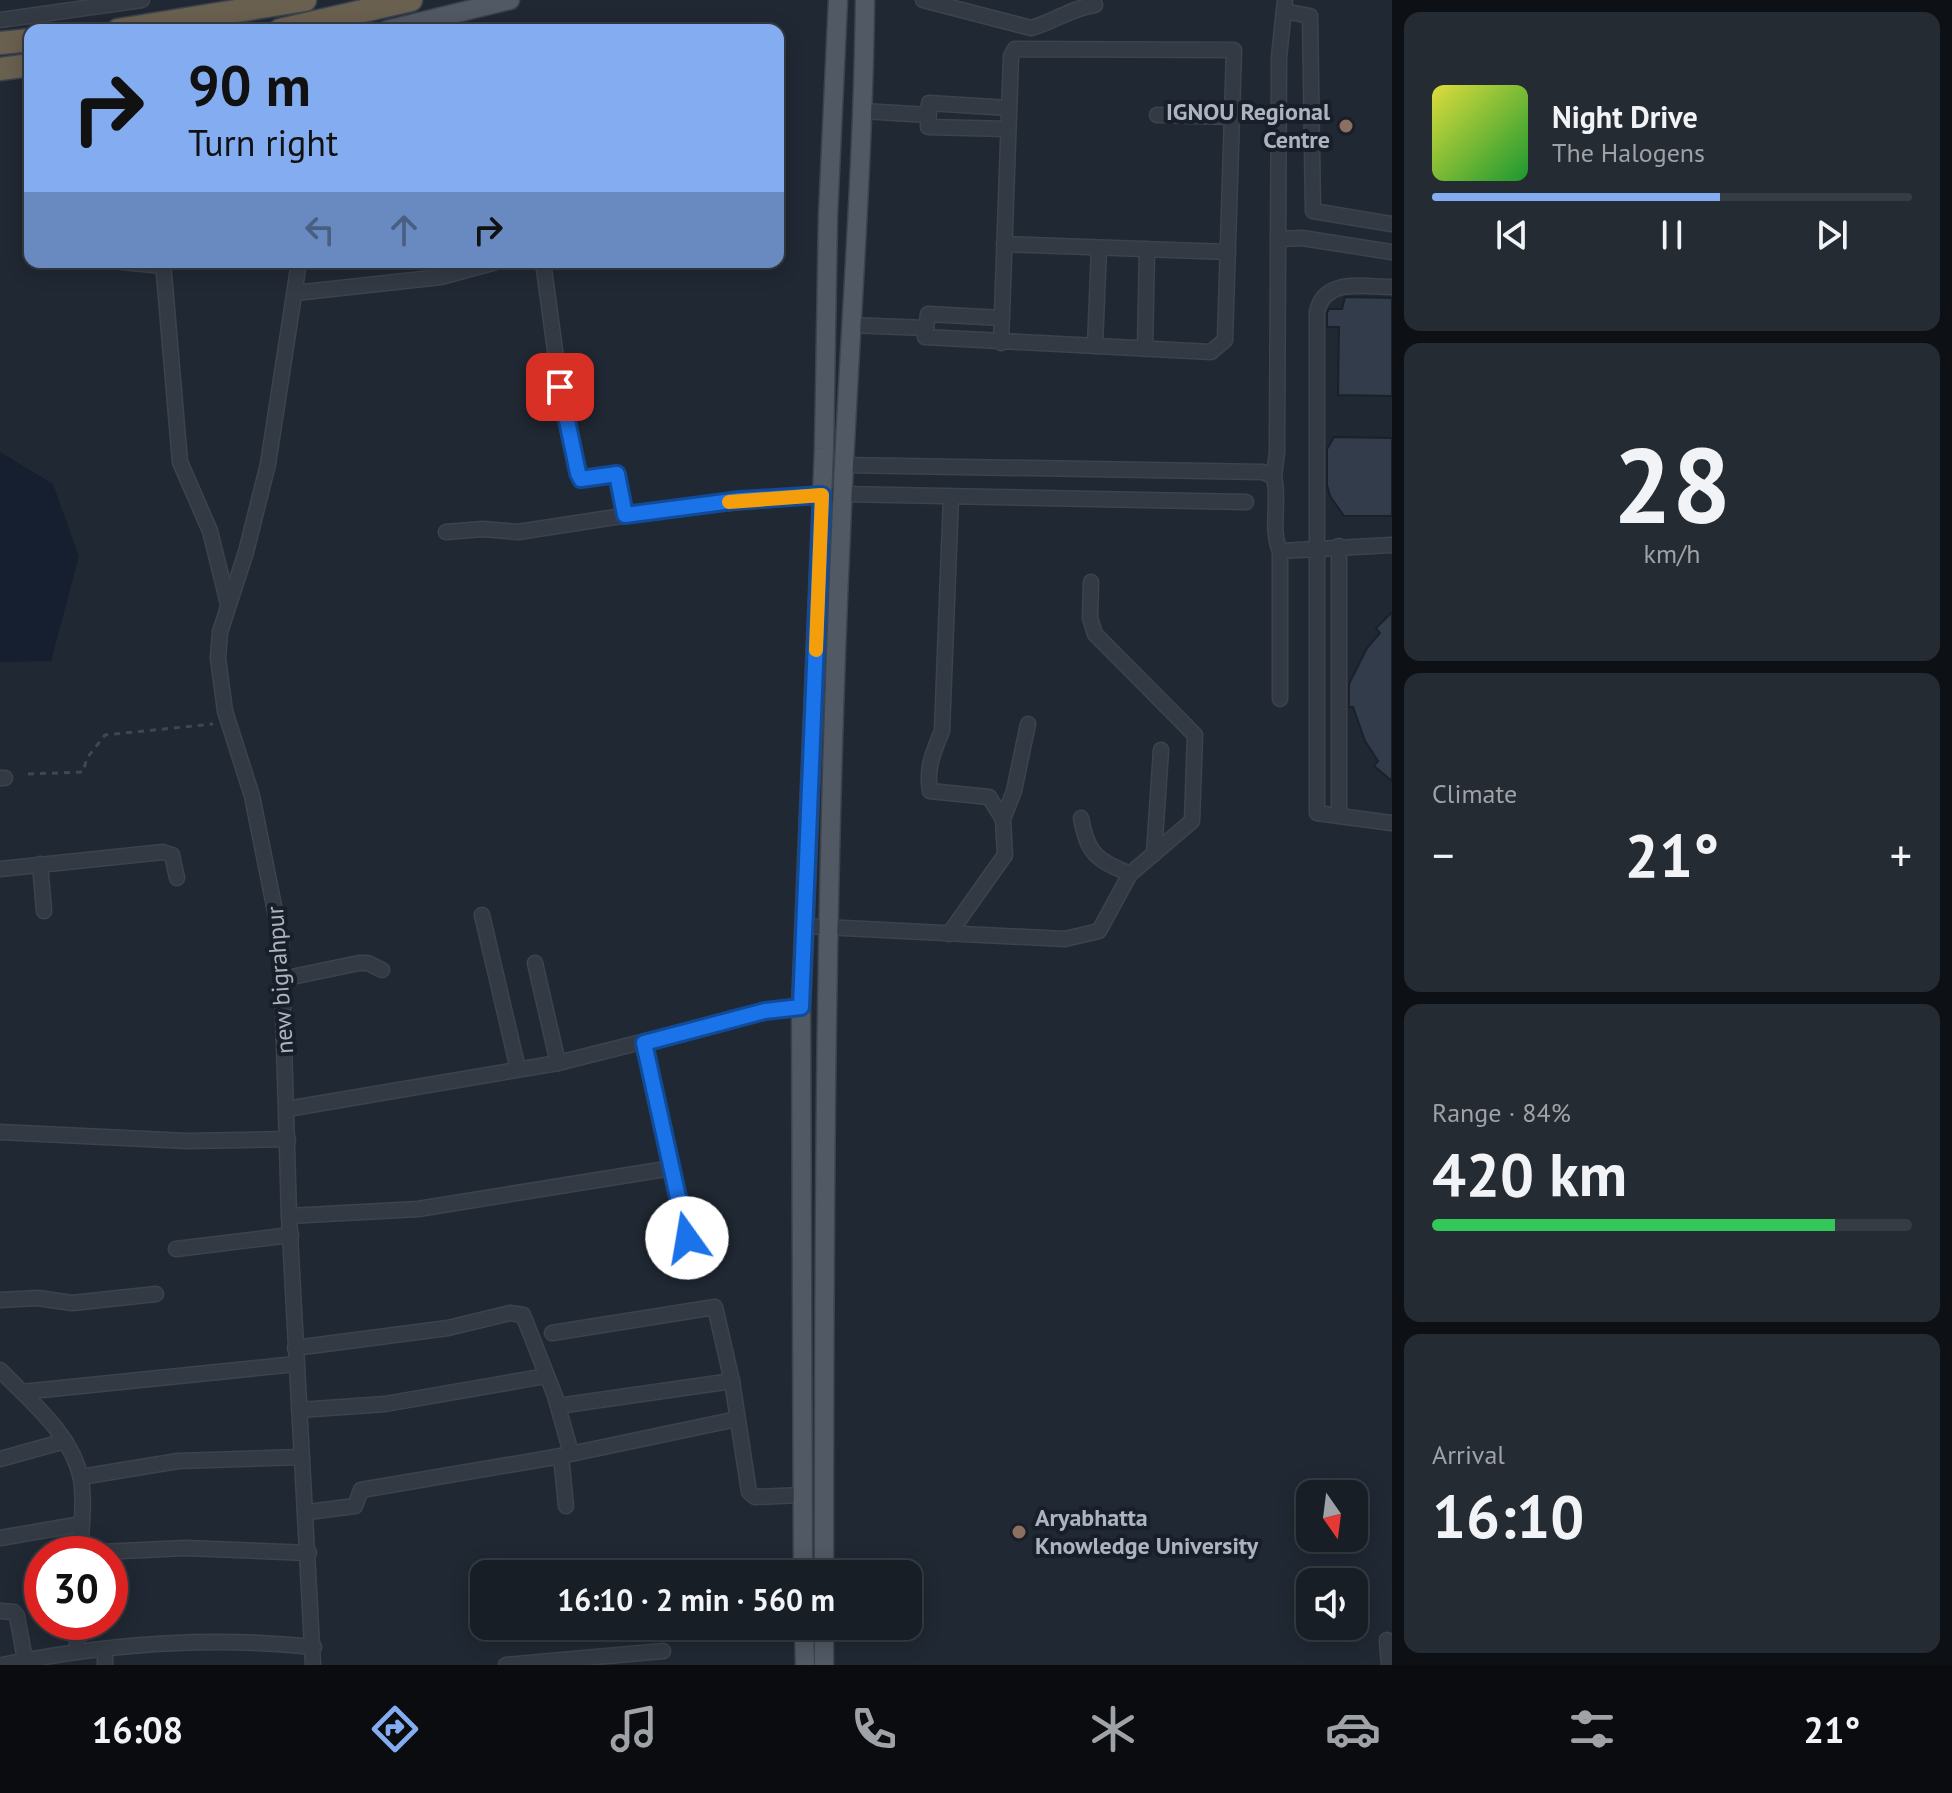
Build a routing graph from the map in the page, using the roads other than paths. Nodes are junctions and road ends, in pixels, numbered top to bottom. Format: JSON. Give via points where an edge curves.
{"nodes":[{"id":1,"x":142,"y":0,"type":"edge"},
{"id":2,"x":305,"y":0,"type":"edge"},
{"id":3,"x":411,"y":0,"type":"edge"},
{"id":4,"x":510,"y":0,"type":"edge"},
{"id":5,"x":838,"y":0,"type":"edge"},
{"id":6,"x":865,"y":0,"type":"edge"},
{"id":7,"x":923,"y":0,"type":"edge"},
{"id":8,"x":1095,"y":5,"type":"dead end"},
{"id":9,"x":1284,"y":5,"type":"edge"},
{"id":10,"x":37,"y":7,"type":"edge"},
{"id":11,"x":0,"y":20,"type":"edge"},
{"id":12,"x":155,"y":24,"type":"edge"},
{"id":13,"x":306,"y":24,"type":"edge"},
{"id":14,"x":412,"y":24,"type":"edge"},
{"id":15,"x":24,"y":41,"type":"edge"},
{"id":16,"x":0,"y":43,"type":"edge"},
{"id":17,"x":24,"y":66,"type":"edge"},
{"id":18,"x":1,"y":68,"type":"edge"},
{"id":19,"x":24,"y":71,"type":"edge"},
{"id":20,"x":1009,"y":108,"type":"junction"},
{"id":21,"x":863,"y":111,"type":"junction"},
{"id":22,"x":929,"y":115,"type":"junction"},
{"id":23,"x":1157,"y":115,"type":"dead end"},
{"id":24,"x":1232,"y":117,"type":"junction"},
{"id":25,"x":1008,"y":129,"type":"junction"},
{"id":26,"x":1392,"y":224,"type":"edge"},
{"id":27,"x":1278,"y":239,"type":"junction"},
{"id":28,"x":1004,"y":244,"type":"junction"},
{"id":29,"x":1099,"y":248,"type":"junction"},
{"id":30,"x":1147,"y":249,"type":"junction"},
{"id":31,"x":1228,"y":252,"type":"junction"},
{"id":32,"x":1392,"y":252,"type":"edge"},
{"id":33,"x":163,"y":268,"type":"edge"},
{"id":34,"x":298,"y":268,"type":"edge"},
{"id":35,"x":474,"y":268,"type":"edge"},
{"id":36,"x":544,"y":268,"type":"edge"},
{"id":37,"x":1392,"y":287,"type":"edge"},
{"id":38,"x":295,"y":293,"type":"junction"},
{"id":39,"x":1002,"y":318,"type":"junction"},
{"id":40,"x":850,"y":325,"type":"junction"},
{"id":41,"x":926,"y":328,"type":"junction"},
{"id":42,"x":1001,"y":343,"type":"junction"},
{"id":43,"x":1095,"y":346,"type":"junction"},
{"id":44,"x":1145,"y":349,"type":"junction"},
{"id":45,"x":844,"y":465,"type":"junction"},
{"id":46,"x":1274,"y":477,"type":"junction"},
{"id":47,"x":843,"y":494,"type":"junction"},
{"id":48,"x":822,"y":495,"type":"junction"},
{"id":49,"x":951,"y":496,"type":"junction"},
{"id":50,"x":1246,"y":502,"type":"dead end"},
{"id":51,"x":625,"y":515,"type":"junction"},
{"id":52,"x":446,"y":532,"type":"dead end"},
{"id":53,"x":1392,"y":545,"type":"edge"},
{"id":54,"x":1319,"y":546,"type":"junction"},
{"id":55,"x":1339,"y":546,"type":"junction"},
{"id":56,"x":1280,"y":551,"type":"junction"},
{"id":57,"x":1091,"y":582,"type":"dead end"},
{"id":58,"x":228,"y":604,"type":"junction"},
{"id":59,"x":1280,"y":699,"type":"dead end"},
{"id":60,"x":1028,"y":724,"type":"dead end"},
{"id":61,"x":1161,"y":750,"type":"dead end"},
{"id":62,"x":1339,"y":816,"type":"junction"},
{"id":63,"x":1081,"y":818,"type":"dead end"},
{"id":64,"x":1003,"y":819,"type":"junction"},
{"id":65,"x":1392,"y":823,"type":"edge"},
{"id":66,"x":1154,"y":854,"type":"junction"},
{"id":67,"x":40,"y":864,"type":"junction"},
{"id":68,"x":0,"y":869,"type":"edge"},
{"id":69,"x":1130,"y":874,"type":"junction"},
{"id":70,"x":177,"y":878,"type":"dead end"},
{"id":71,"x":44,"y":911,"type":"dead end"},
{"id":72,"x":482,"y":915,"type":"dead end"},
{"id":73,"x":804,"y":926,"type":"junction"},
{"id":74,"x":829,"y":927,"type":"junction"},
{"id":75,"x":949,"y":934,"type":"junction"},
{"id":76,"x":535,"y":963,"type":"dead end"},
{"id":77,"x":382,"y":970,"type":"dead end"},
{"id":78,"x":282,"y":979,"type":"junction"},
{"id":79,"x":801,"y":1007,"type":"junction"},
{"id":80,"x":644,"y":1043,"type":"junction"},
{"id":81,"x":558,"y":1063,"type":"junction"},
{"id":82,"x":518,"y":1069,"type":"junction"},
{"id":83,"x":801,"y":1072,"type":"junction"},
{"id":84,"x":826,"y":1072,"type":"junction"},
{"id":85,"x":287,"y":1109,"type":"junction"},
{"id":86,"x":0,"y":1132,"type":"edge"},
{"id":87,"x":288,"y":1139,"type":"junction"},
{"id":88,"x":672,"y":1168,"type":"junction"},
{"id":89,"x":289,"y":1216,"type":"junction"},
{"id":90,"x":291,"y":1235,"type":"junction"},
{"id":91,"x":176,"y":1249,"type":"dead end"},
{"id":92,"x":691,"y":1260,"type":"dead end"},
{"id":93,"x":156,"y":1294,"type":"dead end"},
{"id":94,"x":0,"y":1300,"type":"edge"},
{"id":95,"x":801,"y":1327,"type":"junction"},
{"id":96,"x":825,"y":1327,"type":"junction"},
{"id":97,"x":552,"y":1333,"type":"dead end"},
{"id":98,"x":295,"y":1348,"type":"junction"},
{"id":99,"x":296,"y":1364,"type":"junction"},
{"id":100,"x":546,"y":1376,"type":"junction"},
{"id":101,"x":3,"y":1378,"type":"edge"},
{"id":102,"x":732,"y":1381,"type":"junction"},
{"id":103,"x":22,"y":1392,"type":"junction"},
{"id":104,"x":558,"y":1406,"type":"junction"},
{"id":105,"x":299,"y":1410,"type":"junction"},
{"id":106,"x":737,"y":1419,"type":"junction"},
{"id":107,"x":65,"y":1441,"type":"junction"},
{"id":108,"x":566,"y":1454,"type":"junction"},
{"id":109,"x":302,"y":1457,"type":"junction"},
{"id":110,"x":0,"y":1459,"type":"edge"},
{"id":111,"x":81,"y":1477,"type":"junction"},
{"id":112,"x":802,"y":1495,"type":"junction"},
{"id":113,"x":566,"y":1506,"type":"dead end"},
{"id":114,"x":308,"y":1512,"type":"junction"},
{"id":115,"x":81,"y":1524,"type":"junction"},
{"id":116,"x":81,"y":1536,"type":"edge"},
{"id":117,"x":0,"y":1538,"type":"edge"},
{"id":118,"x":128,"y":1551,"type":"edge"},
{"id":119,"x":309,"y":1553,"type":"junction"},
{"id":120,"x":803,"y":1560,"type":"edge"},
{"id":121,"x":824,"y":1560,"type":"edge"},
{"id":122,"x":0,"y":1611,"type":"edge"},
{"id":123,"x":77,"y":1640,"type":"edge"},
{"id":124,"x":804,"y":1640,"type":"edge"},
{"id":125,"x":824,"y":1640,"type":"edge"},
{"id":126,"x":1387,"y":1640,"type":"dead end"},
{"id":127,"x":314,"y":1647,"type":"junction"},
{"id":128,"x":105,"y":1649,"type":"junction"},
{"id":129,"x":77,"y":1651,"type":"junction"},
{"id":130,"x":663,"y":1651,"type":"dead end"},
{"id":131,"x":25,"y":1660,"type":"junction"},
{"id":132,"x":2,"y":1665,"type":"edge"},
{"id":133,"x":105,"y":1665,"type":"edge"},
{"id":134,"x":313,"y":1665,"type":"edge"},
{"id":135,"x":506,"y":1665,"type":"edge"},
{"id":136,"x":805,"y":1665,"type":"edge"},
{"id":137,"x":824,"y":1665,"type":"edge"},
{"id":138,"x":1389,"y":1665,"type":"edge"}],
"edges":[{"from":1,"to":10,"type":"street"},
{"from":2,"to":12,"type":"highway"},
{"from":3,"to":13,"type":"highway"},
{"from":4,"to":14,"type":"main road"},
{"from":5,"to":48,"type":"main road"},
{"from":6,"to":21,"type":"main road"},
{"from":7,"to":8,"type":"street","via":[[1031,28],[1068,10]]},
{"from":9,"to":26,"type":"street","via":[[1310,16],[1313,211]]},
{"from":9,"to":27,"type":"street"},
{"from":10,"to":11,"type":"street"},
{"from":15,"to":16,"type":"highway"},
{"from":17,"to":18,"type":"highway"},
{"from":18,"to":19,"type":"main road"},
{"from":20,"to":22,"type":"street","via":[[929,103]]},
{"from":20,"to":24,"type":"street","via":[[1015,49],[1224,48],[1234,50]]},
{"from":20,"to":25,"type":"street"},
{"from":21,"to":22,"type":"street"},
{"from":21,"to":40,"type":"main road"},
{"from":22,"to":25,"type":"street","via":[[928,127]]},
{"from":23,"to":24,"type":"street"},
{"from":24,"to":31,"type":"street"},
{"from":25,"to":28,"type":"street"},
{"from":27,"to":32,"type":"street"},
{"from":27,"to":46,"type":"street"},
{"from":28,"to":29,"type":"street"},
{"from":28,"to":39,"type":"street"},
{"from":29,"to":30,"type":"street"},
{"from":29,"to":43,"type":"street"},
{"from":30,"to":31,"type":"street"},
{"from":30,"to":44,"type":"street"},
{"from":31,"to":44,"type":"street","via":[[1225,340],[1211,352]]},
{"from":33,"to":58,"type":"street","via":[[180,462],[210,531]]},
{"from":34,"to":38,"type":"street","name":"new bigrahpur"},
{"from":35,"to":38,"type":"street","via":[[441,277]]},
{"from":36,"to":51,"type":"street","via":[[578,473],[588,481],[617,474]]},
{"from":37,"to":54,"type":"street","via":[[1345,286],[1320,299]]},
{"from":38,"to":58,"type":"street","name":"new bigrahpur","via":[[263,488]]},
{"from":39,"to":41,"type":"street","via":[[928,314]]},
{"from":39,"to":42,"type":"street"},
{"from":40,"to":41,"type":"street"},
{"from":40,"to":45,"type":"main road"},
{"from":41,"to":42,"type":"street","via":[[925,337]]},
{"from":42,"to":43,"type":"street"},
{"from":43,"to":44,"type":"street"},
{"from":45,"to":46,"type":"street","via":[[1263,472]]},
{"from":45,"to":47,"type":"main road"},
{"from":46,"to":56,"type":"street"},
{"from":47,"to":48,"type":"street"},
{"from":47,"to":49,"type":"street"},
{"from":47,"to":74,"type":"main road"},
{"from":48,"to":51,"type":"street"},
{"from":48,"to":73,"type":"main road"},
{"from":49,"to":50,"type":"street"},
{"from":49,"to":64,"type":"street","via":[[942,731],[927,777],[930,791],[989,797]]},
{"from":51,"to":52,"type":"street","via":[[518,532]]},
{"from":53,"to":55,"type":"street"},
{"from":54,"to":55,"type":"street"},
{"from":54,"to":56,"type":"street"},
{"from":54,"to":62,"type":"street","via":[[1317,813]]},
{"from":55,"to":62,"type":"street"},
{"from":56,"to":59,"type":"street"},
{"from":57,"to":66,"type":"street","via":[[1095,634],[1195,735],[1192,821]]},
{"from":58,"to":78,"type":"street","name":"new bigrahpur","via":[[220,632],[220,684],[277,906]]},
{"from":60,"to":64,"type":"street"},
{"from":61,"to":66,"type":"street"},
{"from":62,"to":65,"type":"street"},
{"from":63,"to":69,"type":"street","via":[[1087,848]]},
{"from":64,"to":75,"type":"street","via":[[1005,855]]},
{"from":66,"to":69,"type":"street"},
{"from":67,"to":68,"type":"street"},
{"from":67,"to":70,"type":"street","via":[[163,852],[172,855]]},
{"from":67,"to":71,"type":"street"},
{"from":69,"to":75,"type":"street","via":[[1099,931],[1065,939]]},
{"from":72,"to":82,"type":"street"},
{"from":73,"to":74,"type":"street"},
{"from":73,"to":79,"type":"main road"},
{"from":74,"to":75,"type":"street"},
{"from":74,"to":84,"type":"main road"},
{"from":76,"to":81,"type":"street"},
{"from":77,"to":78,"type":"street","via":[[359,963]]},
{"from":78,"to":85,"type":"street","name":"new bigrahpur"},
{"from":79,"to":80,"type":"street","via":[[765,1011]]},
{"from":79,"to":83,"type":"main road"},
{"from":80,"to":81,"type":"street"},
{"from":80,"to":88,"type":"street"},
{"from":81,"to":82,"type":"street"},
{"from":82,"to":85,"type":"street"},
{"from":83,"to":84,"type":"main road"},
{"from":83,"to":95,"type":"main road"},
{"from":84,"to":96,"type":"main road"},
{"from":85,"to":87,"type":"street","name":"new bigrahpur"},
{"from":86,"to":87,"type":"street","via":[[187,1141]]},
{"from":87,"to":89,"type":"street","name":"new bigrahpur"},
{"from":88,"to":89,"type":"street","via":[[418,1209]]},
{"from":88,"to":92,"type":"street"},
{"from":89,"to":90,"type":"street","name":"new bigrahpur"},
{"from":90,"to":91,"type":"street"},
{"from":90,"to":98,"type":"street","name":"new bigrahpur"},
{"from":93,"to":94,"type":"street","via":[[72,1303]]},
{"from":95,"to":96,"type":"main road"},
{"from":95,"to":112,"type":"main road"},
{"from":96,"to":121,"type":"main road"},
{"from":97,"to":102,"type":"street","via":[[715,1307]]},
{"from":98,"to":99,"type":"street","name":"new bigrahpur"},
{"from":98,"to":100,"type":"street","via":[[517,1313],[528,1324]]},
{"from":99,"to":103,"type":"street"},
{"from":99,"to":105,"type":"street","name":"new bigrahpur"},
{"from":100,"to":104,"type":"street"},
{"from":100,"to":105,"type":"street","via":[[385,1404]]},
{"from":101,"to":103,"type":"street"},
{"from":102,"to":104,"type":"street"},
{"from":102,"to":106,"type":"street"},
{"from":103,"to":107,"type":"street"},
{"from":104,"to":108,"type":"street"},
{"from":105,"to":109,"type":"street","name":"new bigrahpur"},
{"from":106,"to":108,"type":"street"},
{"from":106,"to":112,"type":"street","via":[[749,1492],[755,1497]]},
{"from":107,"to":110,"type":"street"},
{"from":107,"to":111,"type":"street"},
{"from":108,"to":113,"type":"street"},
{"from":108,"to":114,"type":"street","via":[[361,1490],[355,1506]]},
{"from":109,"to":111,"type":"street","via":[[178,1461]]},
{"from":109,"to":114,"type":"street","name":"new bigrahpur"},
{"from":111,"to":115,"type":"street"},
{"from":112,"to":120,"type":"main road"},
{"from":114,"to":119,"type":"street","name":"new bigrahpur"},
{"from":115,"to":116,"type":"street"},
{"from":115,"to":117,"type":"street"},
{"from":118,"to":119,"type":"street"},
{"from":119,"to":127,"type":"street","name":"new bigrahpur"},
{"from":122,"to":131,"type":"street","via":[[17,1616]]},
{"from":123,"to":129,"type":"street"},
{"from":124,"to":136,"type":"main road"},
{"from":125,"to":137,"type":"main road"},
{"from":126,"to":138,"type":"street"},
{"from":127,"to":128,"type":"street","via":[[234,1642]]},
{"from":127,"to":134,"type":"street","name":"new bigrahpur"},
{"from":128,"to":129,"type":"street"},
{"from":128,"to":133,"type":"street"},
{"from":129,"to":131,"type":"street"},
{"from":130,"to":135,"type":"street"},
{"from":131,"to":132,"type":"street"}]}
